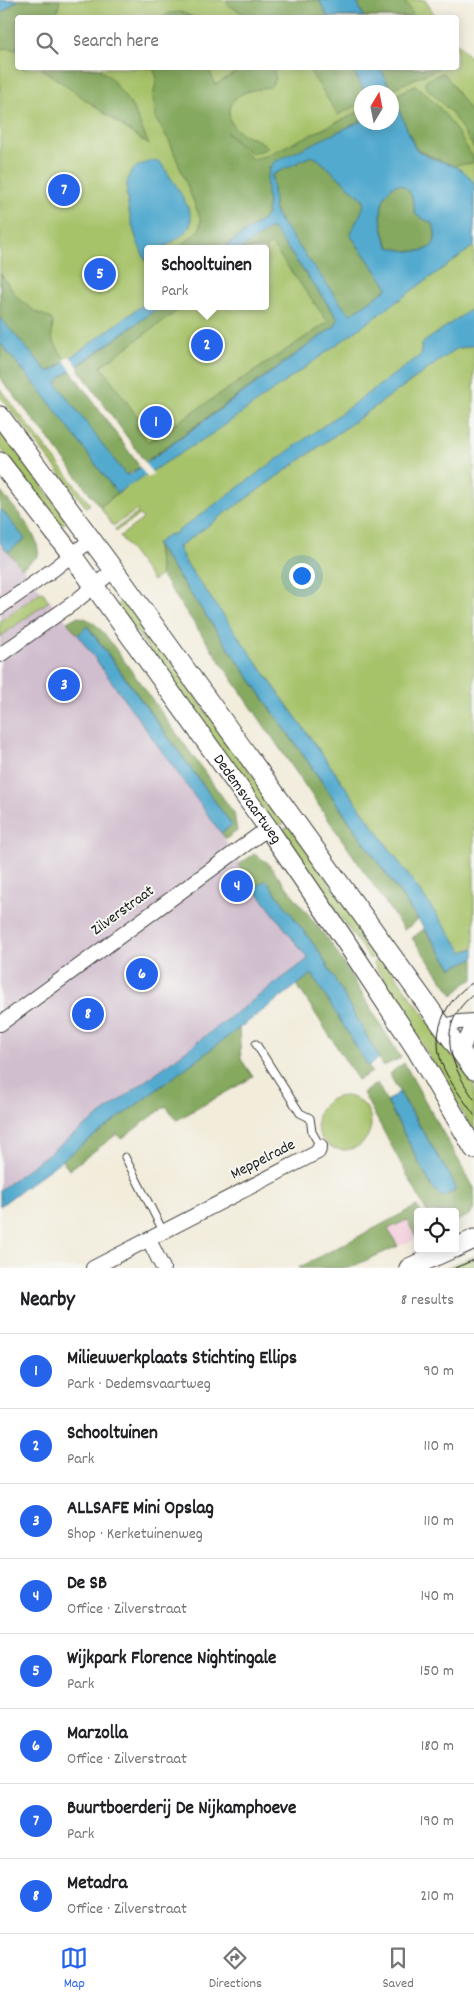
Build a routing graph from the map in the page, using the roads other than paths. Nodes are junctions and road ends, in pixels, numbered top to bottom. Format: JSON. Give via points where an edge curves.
{"nodes":[{"id":1,"x":0,"y":416,"type":"edge"},
{"id":2,"x":0,"y":462,"type":"edge"},
{"id":3,"x":92,"y":539,"type":"junction"},
{"id":4,"x":72,"y":555,"type":"junction"},
{"id":5,"x":114,"y":570,"type":"junction"},
{"id":6,"x":94,"y":586,"type":"junction"},
{"id":7,"x":0,"y":607,"type":"edge"},
{"id":8,"x":0,"y":655,"type":"edge"},
{"id":9,"x":268,"y":828,"type":"junction"},
{"id":10,"x":474,"y":1021,"type":"edge"},
{"id":11,"x":0,"y":1024,"type":"edge"},
{"id":12,"x":442,"y":1027,"type":"junction"},
{"id":13,"x":256,"y":1044,"type":"dead end"},
{"id":14,"x":461,"y":1052,"type":"junction"},
{"id":15,"x":474,"y":1070,"type":"edge"},
{"id":16,"x":320,"y":1146,"type":"joint"},
{"id":17,"x":474,"y":1149,"type":"edge"},
{"id":18,"x":125,"y":1157,"type":"dead end"},
{"id":19,"x":162,"y":1231,"type":"junction"},
{"id":20,"x":474,"y":1239,"type":"edge"},
{"id":21,"x":149,"y":1240,"type":"junction"},
{"id":22,"x":459,"y":1246,"type":"edge"},
{"id":23,"x":442,"y":1253,"type":"edge"},
{"id":24,"x":93,"y":1268,"type":"edge"},
{"id":25,"x":163,"y":1268,"type":"edge"},
{"id":26,"x":409,"y":1268,"type":"edge"}],
"edges":[{"from":1,"to":3,"type":"main road","name":"Dedemsvaartweg"},
{"from":2,"to":4,"type":"main road","name":"Dedemsvaartweg"},
{"from":3,"to":4,"type":"street"},
{"from":3,"to":5,"type":"main road","name":"Dedemsvaartweg"},
{"from":4,"to":6,"type":"main road","name":"Dedemsvaartweg"},
{"from":4,"to":7,"type":"street"},
{"from":5,"to":6,"type":"street"},
{"from":5,"to":12,"type":"main road","name":"Dedemsvaartweg"},
{"from":6,"to":8,"type":"street"},
{"from":6,"to":9,"type":"main road","name":"Dedemsvaartweg"},
{"from":9,"to":11,"type":"street","name":"Zilverstraat"},
{"from":9,"to":17,"type":"main road","name":"Dedemsvaartweg","via":[[416,1049]]},
{"from":10,"to":12,"type":"street"},
{"from":10,"to":14,"type":"street"},
{"from":12,"to":14,"type":"main road","name":"Dedemsvaartweg"},
{"from":13,"to":16,"type":"lane","name":"Meppelrade","via":[[300,1113],[310,1118],[312,1132]]},
{"from":14,"to":15,"type":"main road","name":"Dedemsvaartweg"},
{"from":16,"to":19,"type":"street","name":"Meppelrade","via":[[318,1152]]},
{"from":18,"to":19,"type":"lane"},
{"from":19,"to":21,"type":"street","name":"Meppelrade"},
{"from":20,"to":22,"type":"main road"},
{"from":21,"to":24,"type":"street","name":"Meppelrade"},
{"from":21,"to":25,"type":"street"},
{"from":23,"to":26,"type":"main road"}]}
